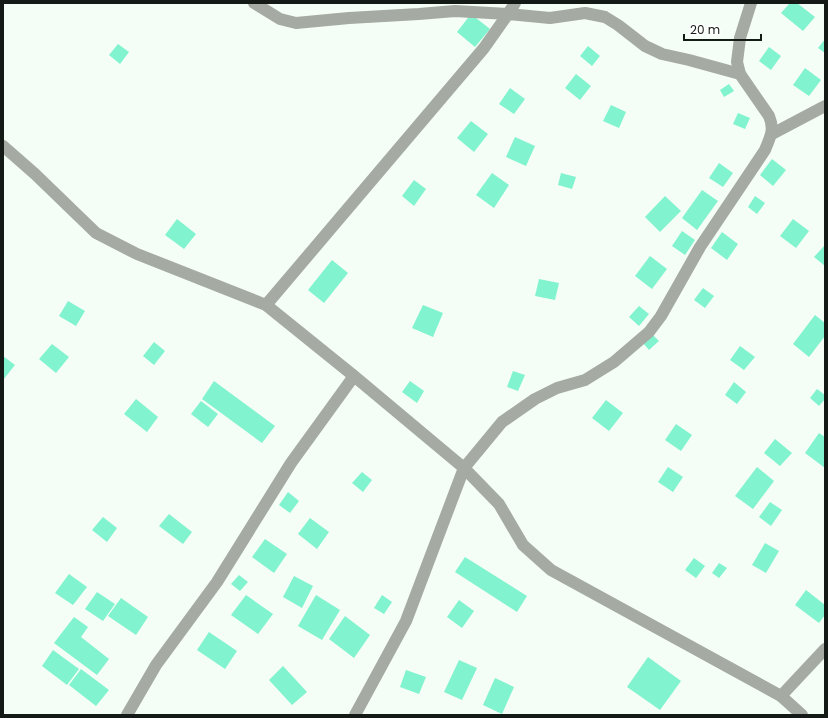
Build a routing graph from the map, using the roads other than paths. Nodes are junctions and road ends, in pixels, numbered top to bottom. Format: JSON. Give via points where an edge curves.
{"nodes":[{"id":1,"x":254,"y":3,"type":"edge"},
{"id":2,"x":515,"y":3,"type":"edge"},
{"id":3,"x":750,"y":3,"type":"edge"},
{"id":4,"x":508,"y":14,"type":"junction"},
{"id":5,"x":740,"y":74,"type":"junction"},
{"id":6,"x":825,"y":106,"type":"edge"},
{"id":7,"x":772,"y":134,"type":"junction"},
{"id":8,"x":3,"y":146,"type":"edge"},
{"id":9,"x":266,"y":305,"type":"junction"},
{"id":10,"x":354,"y":376,"type":"junction"},
{"id":11,"x":464,"y":468,"type":"junction"},
{"id":12,"x":825,"y":649,"type":"edge"},
{"id":13,"x":781,"y":696,"type":"junction"},
{"id":14,"x":127,"y":715,"type":"edge"},
{"id":15,"x":355,"y":715,"type":"edge"},
{"id":16,"x":802,"y":715,"type":"edge"}],
"edges":[{"from":1,"to":4,"type":"street","via":[[280,19],[296,23],[455,11]]},
{"from":2,"to":4,"type":"street"},
{"from":3,"to":5,"type":"street","via":[[740,38],[737,62]]},
{"from":4,"to":5,"type":"street","via":[[550,18],[585,13],[605,17],[645,46],[662,54]]},
{"from":4,"to":9,"type":"street","via":[[484,48]]},
{"from":5,"to":7,"type":"street","via":[[769,116]]},
{"from":6,"to":7,"type":"street"},
{"from":7,"to":11,"type":"street","via":[[765,150],[700,247],[661,316],[649,332],[614,362],[585,380],[535,398],[502,422]]},
{"from":8,"to":9,"type":"street","via":[[96,233],[136,254]]},
{"from":9,"to":10,"type":"street"},
{"from":10,"to":11,"type":"street"},
{"from":10,"to":14,"type":"street","via":[[291,463],[217,582],[156,665]]},
{"from":11,"to":13,"type":"street","via":[[499,504],[522,545],[551,570]]},
{"from":11,"to":15,"type":"street","via":[[406,621]]},
{"from":12,"to":13,"type":"street"},
{"from":13,"to":16,"type":"street"}]}
